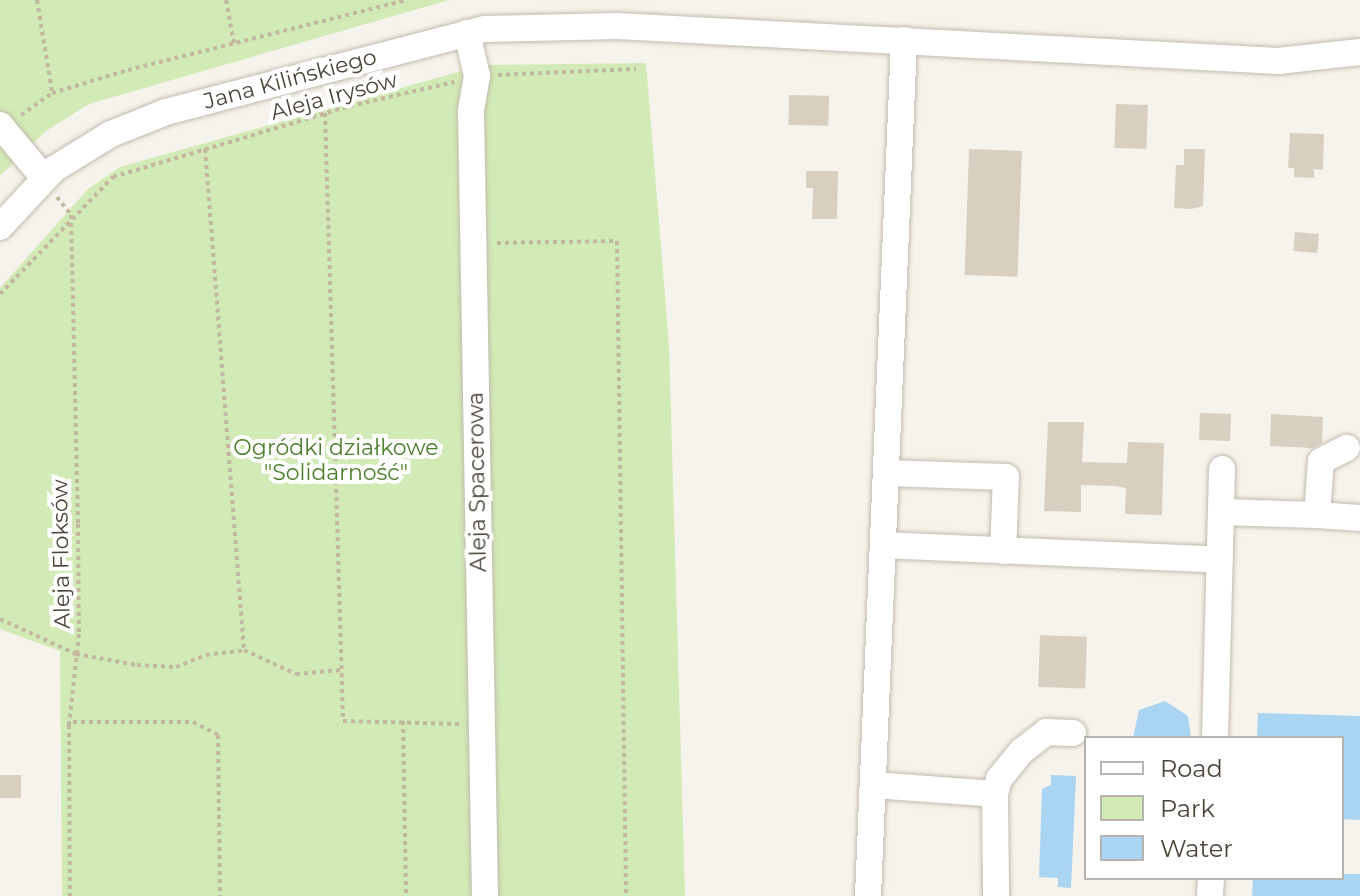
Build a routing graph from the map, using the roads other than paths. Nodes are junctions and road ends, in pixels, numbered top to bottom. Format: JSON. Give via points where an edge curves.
{"nodes":[{"id":1,"x":467,"y":33,"type":"junction"},
{"id":2,"x":904,"y":40,"type":"junction"},
{"id":3,"x":1360,"y":52,"type":"edge"},
{"id":4,"x":1,"y":126,"type":"edge"},
{"id":5,"x":44,"y":178,"type":"junction"},
{"id":6,"x":0,"y":227,"type":"edge"},
{"id":7,"x":1347,"y":448,"type":"dead end"},
{"id":8,"x":1222,"y":469,"type":"dead end"},
{"id":9,"x":886,"y":473,"type":"junction"},
{"id":10,"x":1221,"y":512,"type":"junction"},
{"id":11,"x":1317,"y":515,"type":"junction"},
{"id":12,"x":1360,"y":518,"type":"edge"},
{"id":13,"x":883,"y":545,"type":"junction"},
{"id":14,"x":1003,"y":551,"type":"junction"},
{"id":15,"x":1220,"y":560,"type":"junction"},
{"id":16,"x":1073,"y":733,"type":"dead end"},
{"id":17,"x":1215,"y":736,"type":"edge"},
{"id":18,"x":873,"y":785,"type":"junction"},
{"id":19,"x":995,"y":794,"type":"junction"},
{"id":20,"x":485,"y":896,"type":"edge"},
{"id":21,"x":868,"y":896,"type":"edge"},
{"id":22,"x":996,"y":896,"type":"edge"}],
"edges":[{"from":1,"to":2,"type":"street","name":"Jana Kilińskiego","via":[[538,25],[617,26]]},
{"from":1,"to":5,"type":"street","name":"Jana Kilińskiego","via":[[166,112],[101,139]]},
{"from":1,"to":20,"type":"street","name":"Aleja Spacerowa","via":[[476,72],[471,111]]},
{"from":2,"to":3,"type":"street","name":"Jana Kilińskiego","via":[[1278,61]]},
{"from":2,"to":9,"type":"street"},
{"from":4,"to":5,"type":"street"},
{"from":5,"to":6,"type":"street","name":"Jana Kilińskiego"},
{"from":7,"to":11,"type":"street","via":[[1321,461]]},
{"from":8,"to":10,"type":"street"},
{"from":9,"to":13,"type":"street"},
{"from":9,"to":14,"type":"street","via":[[1006,477]]},
{"from":10,"to":11,"type":"street"},
{"from":10,"to":15,"type":"street"},
{"from":11,"to":12,"type":"street"},
{"from":13,"to":14,"type":"street"},
{"from":13,"to":18,"type":"street"},
{"from":14,"to":15,"type":"street"},
{"from":15,"to":17,"type":"street"},
{"from":16,"to":19,"type":"street","via":[[1046,732],[1022,751],[999,779]]},
{"from":18,"to":19,"type":"street"},
{"from":18,"to":21,"type":"street"},
{"from":19,"to":22,"type":"street"}]}
